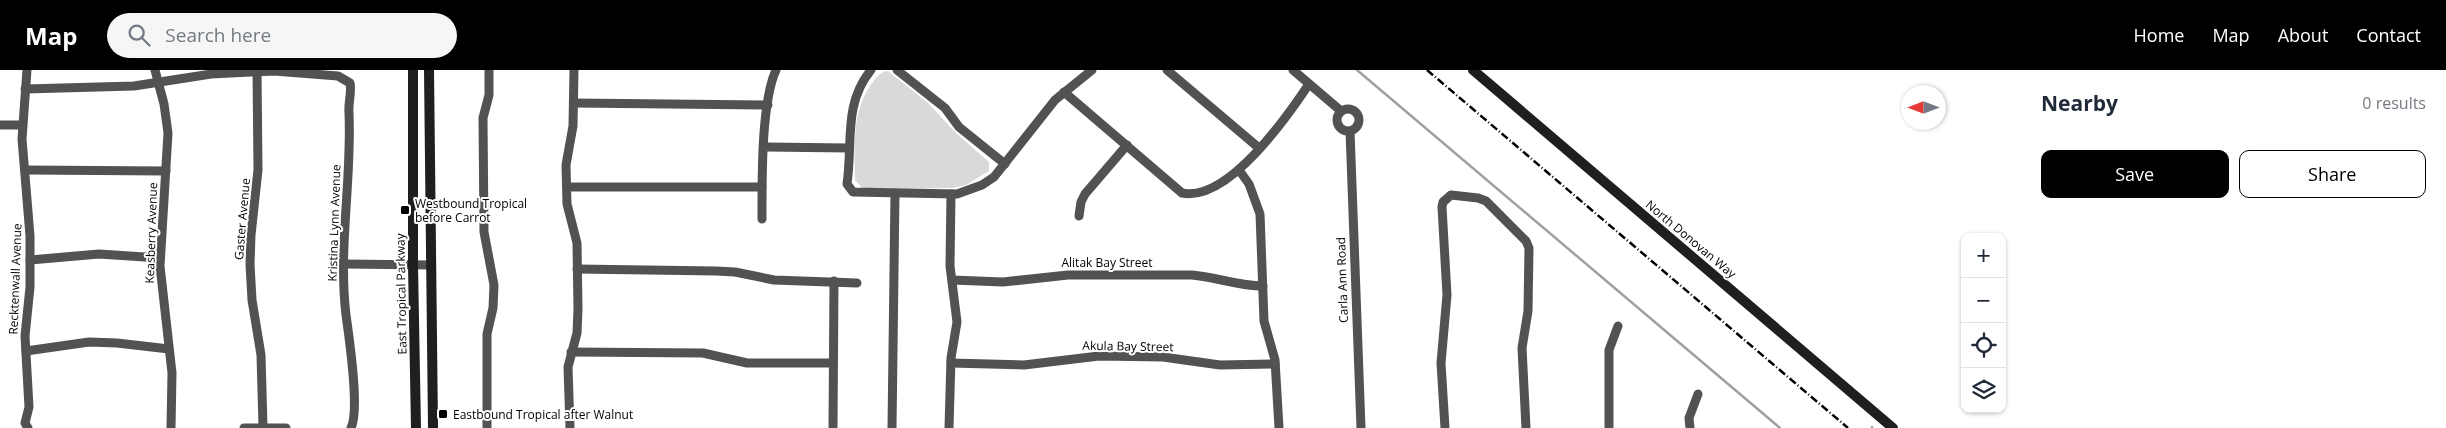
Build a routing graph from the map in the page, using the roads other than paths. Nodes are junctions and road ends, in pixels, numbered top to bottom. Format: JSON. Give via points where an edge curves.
{"nodes":[{"id":1,"x":27,"y":70,"type":"edge"},
{"id":2,"x":154,"y":70,"type":"edge"},
{"id":3,"x":413,"y":70,"type":"edge"},
{"id":4,"x":429,"y":70,"type":"edge"},
{"id":5,"x":489,"y":70,"type":"edge"},
{"id":6,"x":574,"y":70,"type":"edge"},
{"id":7,"x":776,"y":70,"type":"edge"},
{"id":8,"x":871,"y":70,"type":"edge"},
{"id":9,"x":897,"y":70,"type":"edge"},
{"id":10,"x":1092,"y":70,"type":"edge"},
{"id":11,"x":1167,"y":70,"type":"edge"},
{"id":12,"x":1293,"y":70,"type":"edge"},
{"id":13,"x":1472,"y":70,"type":"edge"},
{"id":14,"x":257,"y":72,"type":"junction"},
{"id":15,"x":158,"y":83,"type":"junction"},
{"id":16,"x":1310,"y":84,"type":"junction"},
{"id":17,"x":25,"y":89,"type":"junction"},
{"id":18,"x":1064,"y":92,"type":"junction"},
{"id":19,"x":574,"y":103,"type":"junction"},
{"id":20,"x":768,"y":105,"type":"junction"},
{"id":21,"x":1341,"y":111,"type":"junction"},
{"id":22,"x":0,"y":125,"type":"edge"},
{"id":23,"x":22,"y":125,"type":"junction"},
{"id":24,"x":1350,"y":131,"type":"junction"},
{"id":25,"x":1127,"y":145,"type":"junction"},
{"id":26,"x":764,"y":147,"type":"junction"},
{"id":27,"x":849,"y":148,"type":"junction"},
{"id":28,"x":1259,"y":148,"type":"junction"},
{"id":29,"x":1005,"y":164,"type":"junction"},
{"id":30,"x":25,"y":170,"type":"junction"},
{"id":31,"x":1239,"y":170,"type":"junction"},
{"id":32,"x":166,"y":172,"type":"junction"},
{"id":33,"x":567,"y":187,"type":"junction"},
{"id":34,"x":762,"y":187,"type":"junction"},
{"id":35,"x":895,"y":194,"type":"junction"},
{"id":36,"x":951,"y":194,"type":"junction"},
{"id":37,"x":1079,"y":216,"type":"dead end"},
{"id":38,"x":762,"y":219,"type":"dead end"},
{"id":39,"x":160,"y":258,"type":"junction"},
{"id":40,"x":30,"y":260,"type":"junction"},
{"id":41,"x":345,"y":264,"type":"junction"},
{"id":42,"x":413,"y":265,"type":"junction"},
{"id":43,"x":430,"y":265,"type":"junction"},
{"id":44,"x":577,"y":269,"type":"junction"},
{"id":45,"x":952,"y":280,"type":"junction"},
{"id":46,"x":834,"y":281,"type":"junction"},
{"id":47,"x":858,"y":282,"type":"dead end"},
{"id":48,"x":1263,"y":286,"type":"junction"},
{"id":49,"x":1618,"y":326,"type":"dead end"},
{"id":50,"x":169,"y":350,"type":"junction"},
{"id":51,"x":26,"y":351,"type":"junction"},
{"id":52,"x":571,"y":352,"type":"junction"},
{"id":53,"x":951,"y":362,"type":"junction"},
{"id":54,"x":834,"y":363,"type":"junction"},
{"id":55,"x":1275,"y":364,"type":"junction"},
{"id":56,"x":1698,"y":394,"type":"dead end"},
{"id":57,"x":263,"y":427,"type":"edge"},
{"id":58,"x":28,"y":428,"type":"edge"},
{"id":59,"x":171,"y":428,"type":"edge"},
{"id":60,"x":244,"y":428,"type":"edge"},
{"id":61,"x":286,"y":428,"type":"edge"},
{"id":62,"x":351,"y":428,"type":"edge"},
{"id":63,"x":416,"y":428,"type":"edge"},
{"id":64,"x":433,"y":428,"type":"edge"},
{"id":65,"x":487,"y":428,"type":"edge"},
{"id":66,"x":570,"y":428,"type":"edge"},
{"id":67,"x":833,"y":428,"type":"edge"},
{"id":68,"x":892,"y":428,"type":"edge"},
{"id":69,"x":949,"y":428,"type":"edge"},
{"id":70,"x":1279,"y":428,"type":"edge"},
{"id":71,"x":1361,"y":428,"type":"edge"},
{"id":72,"x":1444,"y":428,"type":"edge"},
{"id":73,"x":1526,"y":428,"type":"edge"},
{"id":74,"x":1609,"y":428,"type":"edge"},
{"id":75,"x":1690,"y":428,"type":"edge"},
{"id":76,"x":1893,"y":428,"type":"edge"}],
"edges":[{"from":1,"to":17,"type":"street","name":"Recktenwall Avenue"},
{"from":2,"to":15,"type":"street","name":"Keasberry Avenue"},
{"from":3,"to":42,"type":"main road","name":"East Tropical Parkway"},
{"from":4,"to":43,"type":"main road"},
{"from":5,"to":65,"type":"street","via":[[489,94],[483,118],[484,232],[494,285],[487,334]]},
{"from":6,"to":19,"type":"street"},
{"from":7,"to":20,"type":"street"},
{"from":8,"to":27,"type":"street","via":[[854,100]]},
{"from":9,"to":29,"type":"street","via":[[945,108],[959,127]]},
{"from":10,"to":18,"type":"street"},
{"from":11,"to":28,"type":"street"},
{"from":12,"to":16,"type":"street"},
{"from":13,"to":76,"type":"main road","name":"North Donovan Way"},
{"from":14,"to":15,"type":"street","via":[[211,74]]},
{"from":14,"to":41,"type":"street","name":"Kristina Lynn Avenue","via":[[338,76],[347,80],[351,88]]},
{"from":14,"to":57,"type":"street","name":"Gaster Avenue","via":[[258,170],[250,264],[261,355]]},
{"from":15,"to":17,"type":"street"},
{"from":15,"to":32,"type":"street","name":"Keasberry Avenue","via":[[168,126]]},
{"from":16,"to":21,"type":"street"},
{"from":16,"to":28,"type":"street"},
{"from":17,"to":23,"type":"street","name":"Recktenwall Avenue"},
{"from":18,"to":25,"type":"street"},
{"from":18,"to":29,"type":"street"},
{"from":19,"to":20,"type":"street"},
{"from":19,"to":33,"type":"street","via":[[567,154]]},
{"from":20,"to":26,"type":"street"},
{"from":21,"to":24,"type":"street","via":[[1338,125]]},
{"from":21,"to":24,"type":"street","name":"Carla Ann Road","via":[[1348,108],[1358,113],[1359,124]]},
{"from":22,"to":23,"type":"street"},
{"from":23,"to":30,"type":"street","name":"Recktenwall Avenue"},
{"from":24,"to":71,"type":"street","name":"Carla Ann Road"},
{"from":25,"to":31,"type":"street","via":[[1188,194],[1214,186]]},
{"from":25,"to":37,"type":"street","via":[[1085,194]]},
{"from":26,"to":27,"type":"street"},
{"from":26,"to":34,"type":"street"},
{"from":27,"to":35,"type":"street","via":[[847,184],[850,189],[853,192]]},
{"from":28,"to":31,"type":"street"},
{"from":29,"to":36,"type":"street","via":[[982,185],[967,192]]},
{"from":30,"to":32,"type":"street"},
{"from":30,"to":40,"type":"street","name":"Recktenwall Avenue"},
{"from":31,"to":48,"type":"street","via":[[1260,214]]},
{"from":32,"to":39,"type":"street","name":"Keasberry Avenue"},
{"from":33,"to":34,"type":"street"},
{"from":33,"to":44,"type":"street","via":[[569,215],[577,243]]},
{"from":34,"to":38,"type":"street"},
{"from":35,"to":36,"type":"street"},
{"from":35,"to":68,"type":"street"},
{"from":36,"to":45,"type":"street"},
{"from":39,"to":40,"type":"street","via":[[99,254]]},
{"from":39,"to":50,"type":"street","name":"Keasberry Avenue"},
{"from":40,"to":51,"type":"street","name":"Recktenwall Avenue"},
{"from":41,"to":42,"type":"street"},
{"from":41,"to":62,"type":"street","name":"Kristina Lynn Avenue","via":[[345,299],[353,374],[354,419]]},
{"from":42,"to":43,"type":"street"},
{"from":42,"to":63,"type":"main road","name":"East Tropical Parkway"},
{"from":43,"to":64,"type":"main road"},
{"from":44,"to":46,"type":"street","via":[[716,271],[774,280]]},
{"from":44,"to":52,"type":"street","via":[[578,325]]},
{"from":45,"to":48,"type":"street","name":"Alitak Bay Street","via":[[1003,282],[1068,275],[1192,275]]},
{"from":45,"to":53,"type":"street","via":[[957,322]]},
{"from":46,"to":47,"type":"street"},
{"from":46,"to":54,"type":"street"},
{"from":48,"to":55,"type":"street","via":[[1264,322]]},
{"from":49,"to":74,"type":"street","via":[[1609,350]]},
{"from":50,"to":51,"type":"street","via":[[88,342]]},
{"from":50,"to":59,"type":"street","name":"Keasberry Avenue"},
{"from":51,"to":58,"type":"street","name":"Recktenwall Avenue","via":[[29,407],[25,422]]},
{"from":52,"to":54,"type":"street","via":[[703,354],[740,362]]},
{"from":52,"to":66,"type":"street","via":[[568,367]]},
{"from":53,"to":55,"type":"street","name":"Akula Bay Street","via":[[1024,365],[1099,356],[1163,357],[1220,365]]},
{"from":53,"to":69,"type":"street"},
{"from":54,"to":67,"type":"street"},
{"from":55,"to":70,"type":"street"},
{"from":56,"to":75,"type":"street","via":[[1689,418]]},
{"from":57,"to":60,"type":"street"},
{"from":57,"to":61,"type":"street"},
{"from":72,"to":73,"type":"street","via":[[1441,362],[1447,295],[1442,207],[1451,195],[1486,201],[1526,240],[1529,248],[1528,311],[1522,348]]}]}
